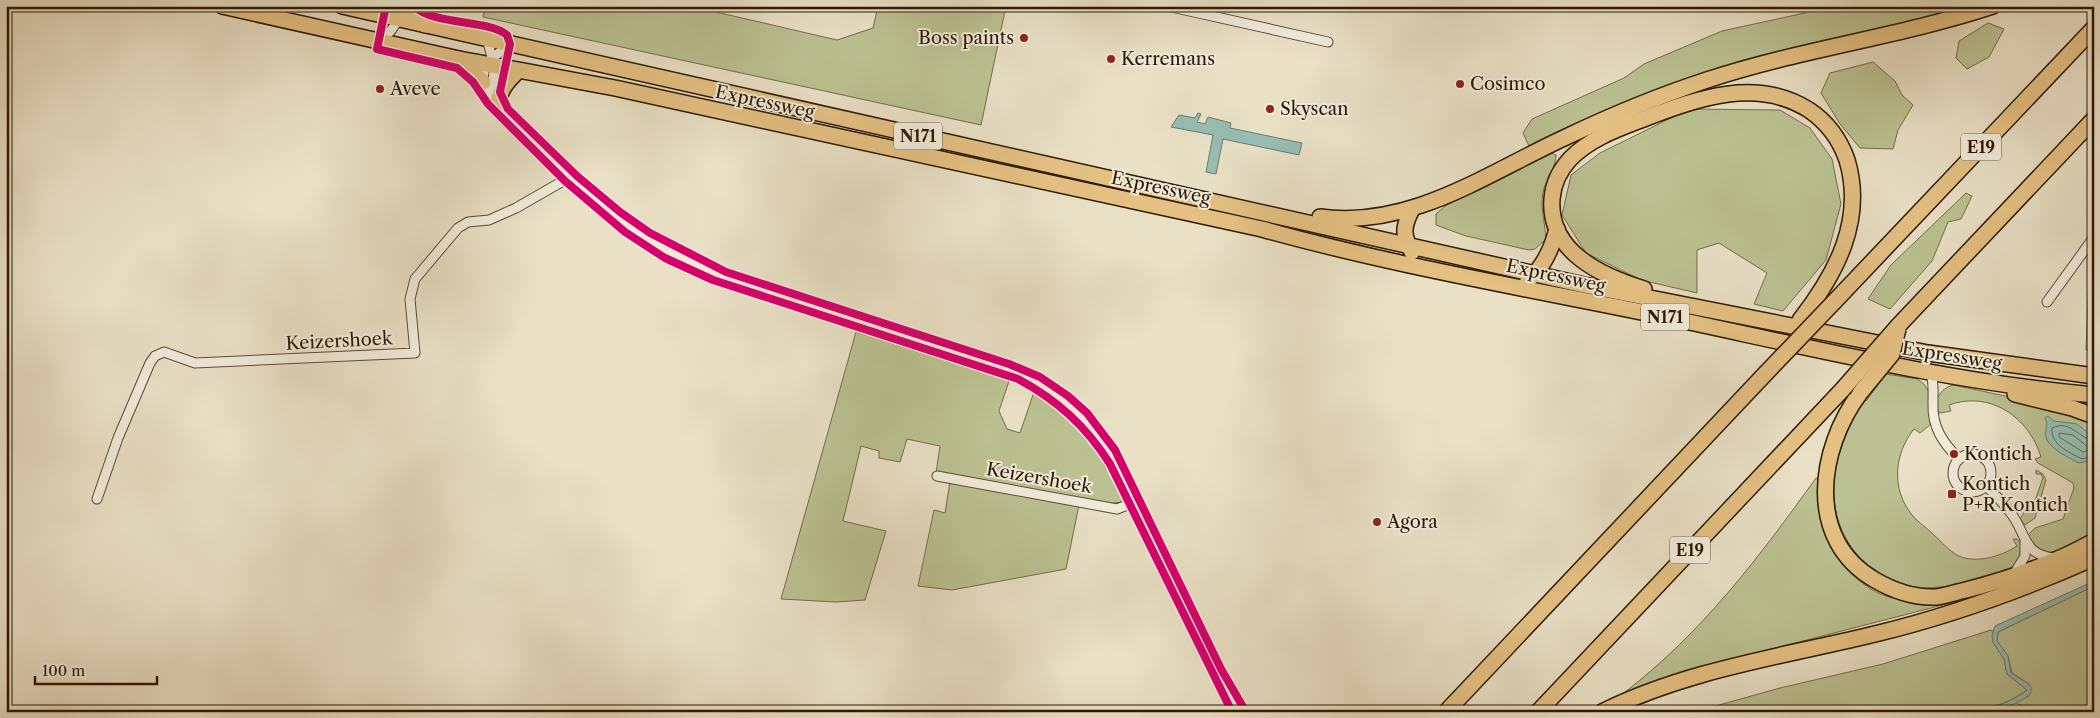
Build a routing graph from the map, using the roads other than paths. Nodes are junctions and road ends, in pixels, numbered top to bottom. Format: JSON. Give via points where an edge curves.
{"nodes":[{"id":1,"x":222,"y":6,"type":"edge"},
{"id":2,"x":342,"y":6,"type":"edge"},
{"id":3,"x":1168,"y":6,"type":"edge"},
{"id":4,"x":1993,"y":6,"type":"edge"},
{"id":5,"x":367,"y":8,"type":"edge"},
{"id":6,"x":393,"y":26,"type":"edge"},
{"id":7,"x":2094,"y":28,"type":"edge"},
{"id":8,"x":487,"y":38,"type":"junction"},
{"id":9,"x":1328,"y":42,"type":"dead end"},
{"id":10,"x":510,"y":44,"type":"junction"},
{"id":11,"x":459,"y":59,"type":"junction"},
{"id":12,"x":491,"y":63,"type":"junction"},
{"id":13,"x":518,"y":71,"type":"junction"},
{"id":14,"x":483,"y":82,"type":"junction"},
{"id":15,"x":497,"y":106,"type":"junction"},
{"id":16,"x":2094,"y":119,"type":"edge"},
{"id":17,"x":570,"y":178,"type":"junction"},
{"id":18,"x":1412,"y":209,"type":"junction"},
{"id":19,"x":1281,"y":215,"type":"junction"},
{"id":20,"x":1557,"y":229,"type":"junction"},
{"id":21,"x":2094,"y":237,"type":"edge"},
{"id":22,"x":1408,"y":245,"type":"junction"},
{"id":23,"x":1422,"y":268,"type":"junction"},
{"id":24,"x":1536,"y":274,"type":"junction"},
{"id":25,"x":1519,"y":287,"type":"junction"},
{"id":26,"x":2047,"y":302,"type":"dead end"},
{"id":27,"x":1700,"y":308,"type":"junction"},
{"id":28,"x":1898,"y":326,"type":"junction"},
{"id":29,"x":1797,"y":341,"type":"junction"},
{"id":30,"x":1928,"y":353,"type":"junction"},
{"id":31,"x":1931,"y":372,"type":"junction"},
{"id":32,"x":2094,"y":376,"type":"edge"},
{"id":33,"x":1987,"y":382,"type":"junction"},
{"id":34,"x":2094,"y":395,"type":"edge"},
{"id":35,"x":2094,"y":416,"type":"edge"},
{"id":36,"x":1959,"y":459,"type":"junction"},
{"id":37,"x":937,"y":476,"type":"dead end"},
{"id":38,"x":1986,"y":486,"type":"junction"},
{"id":39,"x":97,"y":499,"type":"dead end"},
{"id":40,"x":1135,"y":502,"type":"junction"},
{"id":41,"x":2094,"y":541,"type":"edge"},
{"id":42,"x":2025,"y":542,"type":"junction"},
{"id":43,"x":2057,"y":558,"type":"junction"},
{"id":44,"x":2094,"y":558,"type":"edge"},
{"id":45,"x":2013,"y":576,"type":"junction"},
{"id":46,"x":1239,"y":712,"type":"edge"},
{"id":47,"x":1446,"y":712,"type":"edge"},
{"id":48,"x":1538,"y":712,"type":"edge"},
{"id":49,"x":1602,"y":712,"type":"edge"}],
"edges":[{"from":1,"to":6,"type":"highway","name":"Expressweg","number":"N171"},
{"from":2,"to":5,"type":"highway","name":"Expressweg","number":"N171"},
{"from":3,"to":9,"type":"street"},
{"from":4,"to":18,"type":"highway","via":[[1708,80],[1620,113],[1451,194]]},
{"from":5,"to":6,"type":"highway","name":"Expressweg","number":"N171"},
{"from":6,"to":8,"type":"highway","name":"Expressweg","number":"N171","via":[[425,25]]},
{"from":6,"to":11,"type":"highway","name":"Expressweg","number":"N171"},
{"from":7,"to":29,"type":"highway","number":"E19","bridge":true},
{"from":8,"to":10,"type":"highway","name":"Expressweg","number":"N171"},
{"from":8,"to":12,"type":"street"},
{"from":10,"to":12,"type":"street"},
{"from":10,"to":19,"type":"highway","name":"Expressweg","number":"N171","via":[[625,68],[786,108]]},
{"from":11,"to":12,"type":"highway","name":"Expressweg","number":"N171"},
{"from":11,"to":14,"type":"highway"},
{"from":12,"to":13,"type":"highway","name":"Expressweg","number":"N171"},
{"from":12,"to":14,"type":"street"},
{"from":12,"to":15,"type":"street"},
{"from":13,"to":15,"type":"highway","via":[[505,83]]},
{"from":13,"to":23,"type":"highway","name":"Expressweg","number":"N171","via":[[615,88],[1262,229]]},
{"from":14,"to":15,"type":"street","name":"Keizershoek","via":[[486,96]]},
{"from":15,"to":17,"type":"street","name":"Keizershoek"},
{"from":16,"to":28,"type":"highway","number":"E19"},
{"from":17,"to":39,"type":"street","name":"Keizershoek","via":[[516,208],[489,220],[468,222],[458,228],[415,279],[410,299],[415,353],[195,363],[164,352],[155,356],[118,438]]},
{"from":17,"to":40,"type":"street","name":"Keizershoek","via":[[636,231],[716,274],[1019,373],[1042,385],[1078,414],[1104,444]]},
{"from":18,"to":19,"type":"highway","via":[[1346,219]]},
{"from":18,"to":22,"type":"highway","via":[[1404,224]]},
{"from":19,"to":22,"type":"highway","name":"Expressweg","number":"N171"},
{"from":20,"to":24,"type":"highway","via":[[1550,251]]},
{"from":20,"to":27,"type":"highway","via":[[1580,259],[1605,274]]},
{"from":20,"to":29,"type":"highway","via":[[1552,215],[1556,180],[1569,161],[1589,144],[1616,130],[1694,100],[1745,92],[1783,97],[1800,104],[1825,123],[1840,143],[1851,174],[1853,193],[1852,215],[1840,258],[1800,320]]},
{"from":21,"to":26,"type":"street"},
{"from":22,"to":23,"type":"highway"},
{"from":22,"to":24,"type":"highway","name":"Expressweg","number":"N171"},
{"from":23,"to":25,"type":"highway","name":"Expressweg","number":"N171"},
{"from":24,"to":25,"type":"highway"},
{"from":24,"to":27,"type":"highway","name":"Expressweg","number":"N171"},
{"from":25,"to":31,"type":"highway","name":"Expressweg","number":"N171"},
{"from":27,"to":30,"type":"highway","name":"Expressweg","number":"N171"},
{"from":28,"to":45,"type":"highway","bridge":true,"via":[[1892,354],[1860,393],[1837,434],[1825,483],[1830,524],[1845,556],[1863,574],[1908,595],[1937,597]]},
{"from":28,"to":48,"type":"highway","number":"E19","bridge":true,"via":[[1843,389]]},
{"from":29,"to":47,"type":"highway","number":"E19","bridge":true},
{"from":30,"to":31,"type":"highway"},
{"from":30,"to":32,"type":"highway","name":"Expressweg","number":"N171"},
{"from":31,"to":33,"type":"highway","name":"Expressweg","number":"N171"},
{"from":31,"to":36,"type":"street","via":[[1936,430]]},
{"from":33,"to":34,"type":"highway","name":"Expressweg","number":"N171"},
{"from":33,"to":35,"type":"highway","via":[[2000,391]]},
{"from":36,"to":38,"type":"street","via":[[1969,454],[1985,460],[1991,472]]},
{"from":36,"to":38,"type":"street","via":[[1953,471],[1959,487],[1978,492]]},
{"from":37,"to":40,"type":"street","name":"Keizershoek","via":[[1117,509]]},
{"from":38,"to":42,"type":"street","via":[[2014,518]]},
{"from":40,"to":46,"type":"street","name":"Keizershoek"},
{"from":41,"to":43,"type":"highway"},
{"from":42,"to":43,"type":"street","via":[[2039,554]]},
{"from":42,"to":45,"type":"street","via":[[2025,556]]},
{"from":43,"to":45,"type":"highway"},
{"from":44,"to":49,"type":"highway","via":[[2028,586],[1948,614],[1880,633],[1695,675],[1653,689]]}]}
